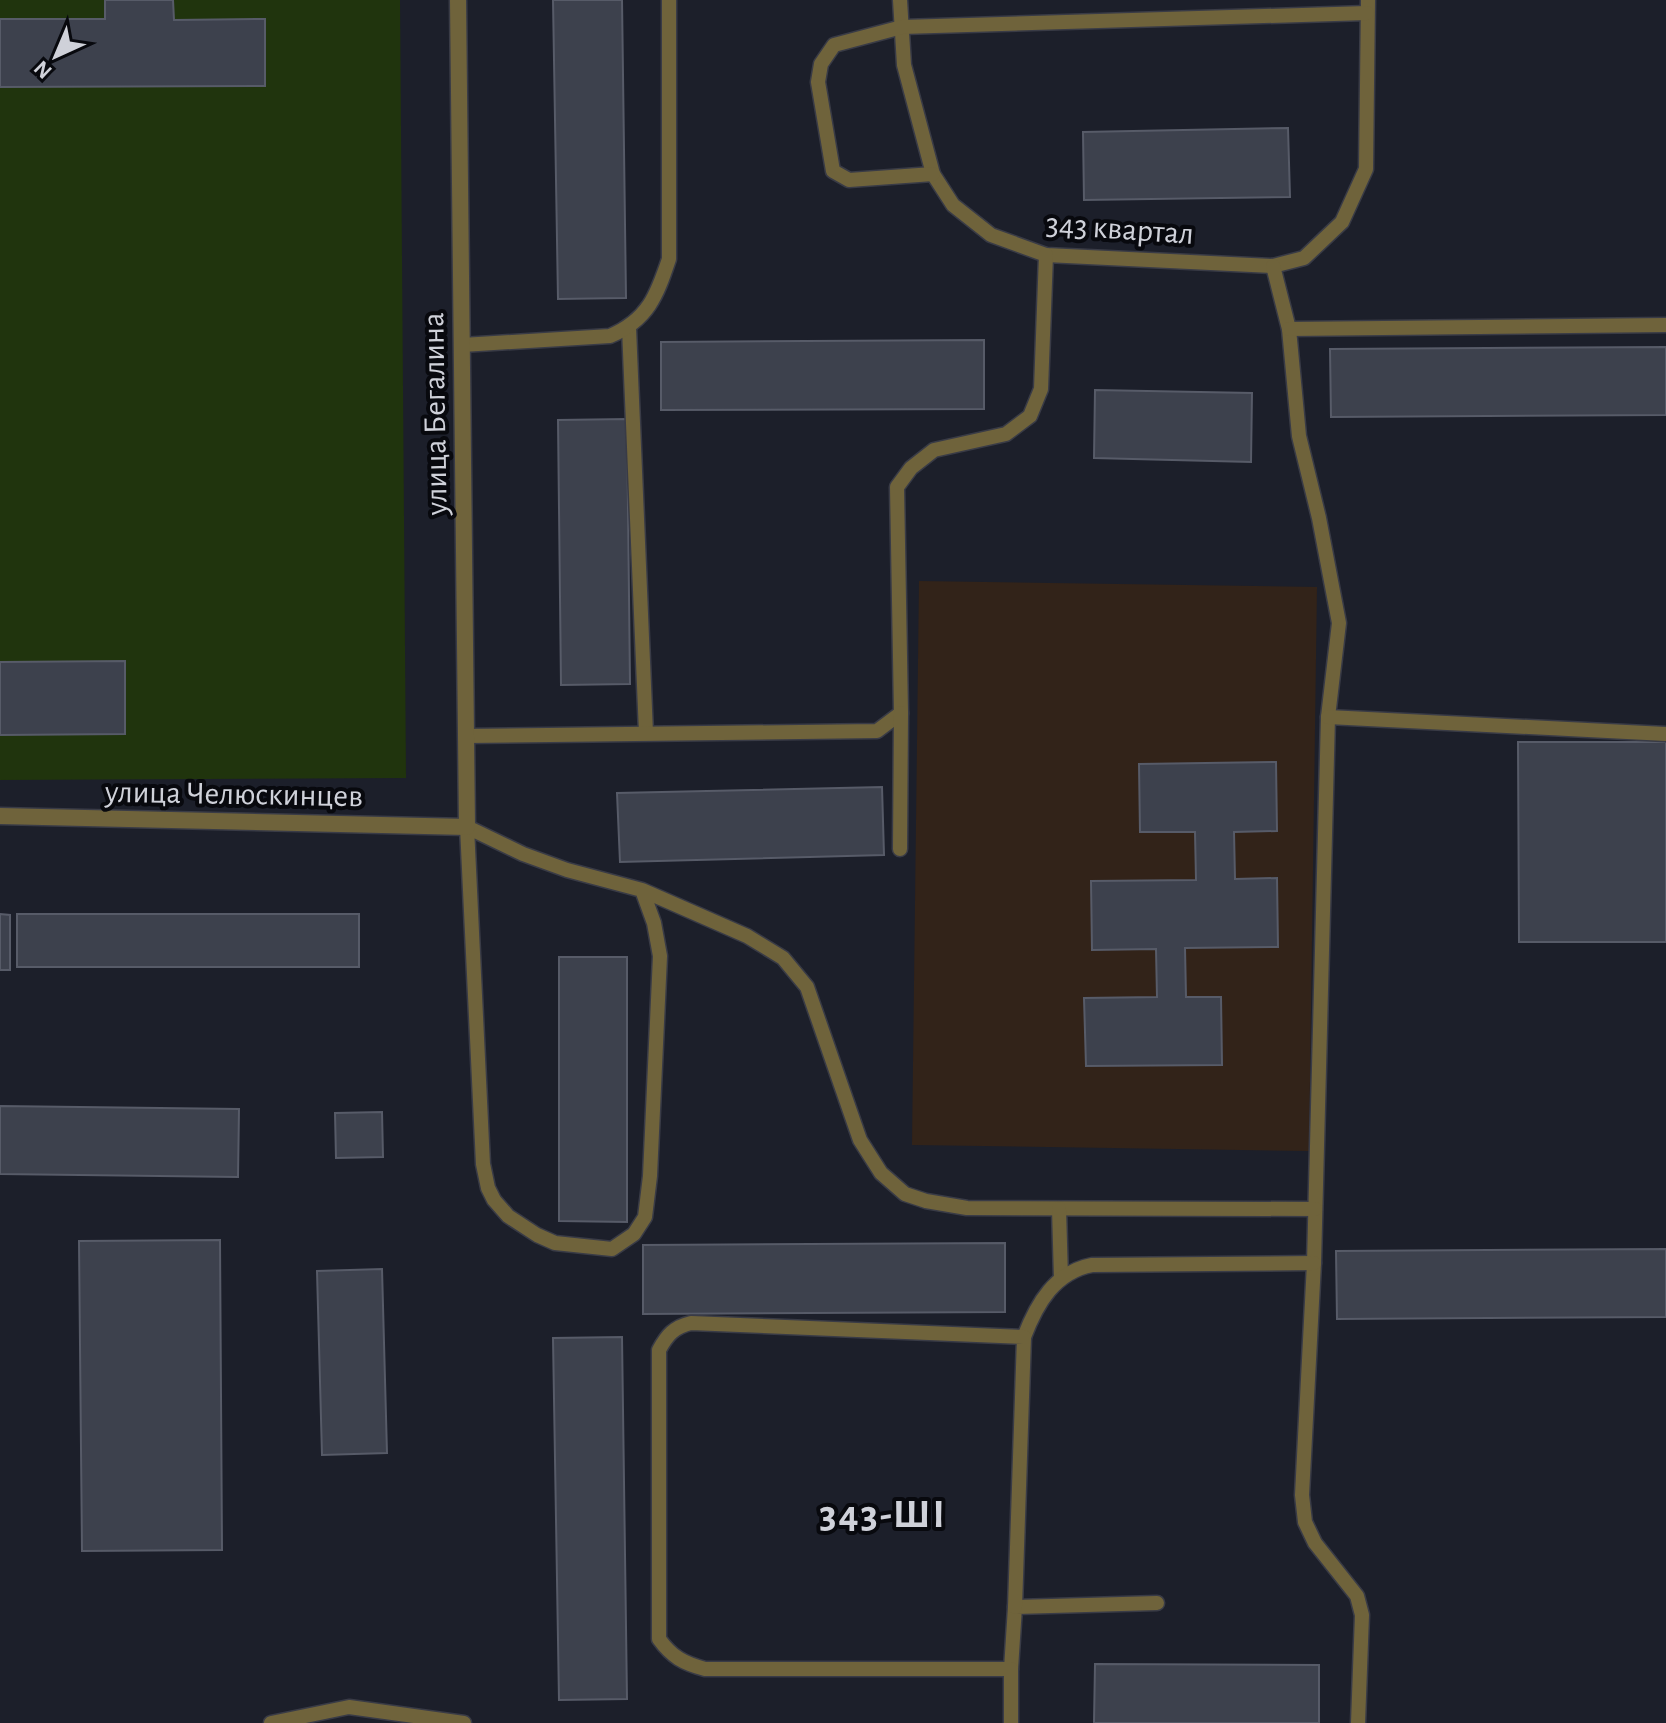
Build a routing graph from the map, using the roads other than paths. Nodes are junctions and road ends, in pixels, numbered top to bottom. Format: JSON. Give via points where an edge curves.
{"nodes":[{"id":1,"x":458,"y":0,"type":"edge"},
{"id":2,"x":669,"y":0,"type":"edge"},
{"id":3,"x":900,"y":0,"type":"edge"},
{"id":4,"x":1368,"y":6,"type":"edge"},
{"id":5,"x":902,"y":27,"type":"junction"},
{"id":6,"x":933,"y":174,"type":"junction"},
{"id":7,"x":1046,"y":255,"type":"junction"},
{"id":8,"x":1273,"y":266,"type":"junction"},
{"id":9,"x":1666,"y":325,"type":"edge"},
{"id":10,"x":629,"y":328,"type":"junction"},
{"id":11,"x":1289,"y":329,"type":"junction"},
{"id":12,"x":462,"y":345,"type":"junction"},
{"id":13,"x":901,"y":713,"type":"junction"},
{"id":14,"x":1328,"y":717,"type":"junction"},
{"id":15,"x":646,"y":733,"type":"junction"},
{"id":16,"x":1666,"y":734,"type":"edge"},
{"id":17,"x":466,"y":736,"type":"junction"},
{"id":18,"x":0,"y":816,"type":"edge"},
{"id":19,"x":467,"y":827,"type":"junction"},
{"id":20,"x":900,"y":849,"type":"dead end"},
{"id":21,"x":642,"y":890,"type":"junction"},
{"id":22,"x":1059,"y":1209,"type":"junction"},
{"id":23,"x":1315,"y":1209,"type":"junction"},
{"id":24,"x":1314,"y":1263,"type":"junction"},
{"id":25,"x":1061,"y":1278,"type":"junction"},
{"id":26,"x":1024,"y":1337,"type":"junction"},
{"id":27,"x":1157,"y":1603,"type":"dead end"},
{"id":28,"x":1015,"y":1607,"type":"junction"},
{"id":29,"x":1011,"y":1669,"type":"junction"},
{"id":30,"x":271,"y":1723,"type":"edge"},
{"id":31,"x":464,"y":1723,"type":"edge"},
{"id":32,"x":1011,"y":1723,"type":"edge"},
{"id":33,"x":1358,"y":1723,"type":"edge"}],
"edges":[{"from":1,"to":12,"type":"street","name":"улица Бегалина"},
{"from":2,"to":10,"type":"lane","via":[[669,259],[657,296]]},
{"from":3,"to":5,"type":"lane","name":"343 квартал"},
{"from":4,"to":5,"type":"lane"},
{"from":4,"to":8,"type":"lane","name":"343 квартал","via":[[1366,169],[1342,222],[1304,258]]},
{"from":5,"to":6,"type":"lane","name":"343 квартал","via":[[904,65]]},
{"from":5,"to":6,"type":"lane","via":[[834,45],[821,64],[818,82],[833,171],[849,180]]},
{"from":6,"to":7,"type":"lane","name":"343 квартал","via":[[953,205],[991,235]]},
{"from":7,"to":8,"type":"lane","name":"343 квартал"},
{"from":7,"to":13,"type":"lane","via":[[1041,389],[1030,416],[1006,434],[934,450],[897,487]]},
{"from":8,"to":11,"type":"lane"},
{"from":9,"to":11,"type":"lane"},
{"from":10,"to":12,"type":"lane","via":[[610,336]]},
{"from":10,"to":15,"type":"lane"},
{"from":11,"to":14,"type":"lane","via":[[1299,436],[1339,623]]},
{"from":12,"to":17,"type":"street","name":"улица Бегалина"},
{"from":13,"to":15,"type":"lane","via":[[877,731]]},
{"from":13,"to":20,"type":"lane"},
{"from":14,"to":16,"type":"lane"},
{"from":14,"to":23,"type":"lane"},
{"from":15,"to":17,"type":"lane"},
{"from":17,"to":19,"type":"street","name":"улица Бегалина"},
{"from":18,"to":19,"type":"street","name":"улица Челюскинцев"},
{"from":19,"to":21,"type":"lane","via":[[538,859]]},
{"from":19,"to":21,"type":"lane","via":[[488,1188],[508,1216],[555,1243],[612,1249],[634,1234],[645,1217],[660,956]]},
{"from":21,"to":22,"type":"lane","via":[[747,936],[783,958],[807,987],[860,1140],[881,1173],[905,1194],[967,1208]]},
{"from":22,"to":23,"type":"lane"},
{"from":22,"to":25,"type":"lane"},
{"from":23,"to":24,"type":"lane"},
{"from":24,"to":25,"type":"lane","via":[[1092,1265]]},
{"from":24,"to":33,"type":"lane","via":[[1302,1495],[1305,1522],[1315,1543],[1357,1596],[1362,1615]]},
{"from":25,"to":26,"type":"lane","via":[[1035,1309]]},
{"from":26,"to":28,"type":"lane"},
{"from":26,"to":29,"type":"lane","via":[[691,1323],[678,1326],[659,1350],[659,1639],[670,1655],[705,1669]]},
{"from":27,"to":28,"type":"lane"},
{"from":28,"to":29,"type":"lane"},
{"from":29,"to":32,"type":"lane"},
{"from":30,"to":31,"type":"lane","via":[[349,1707]]}]}
